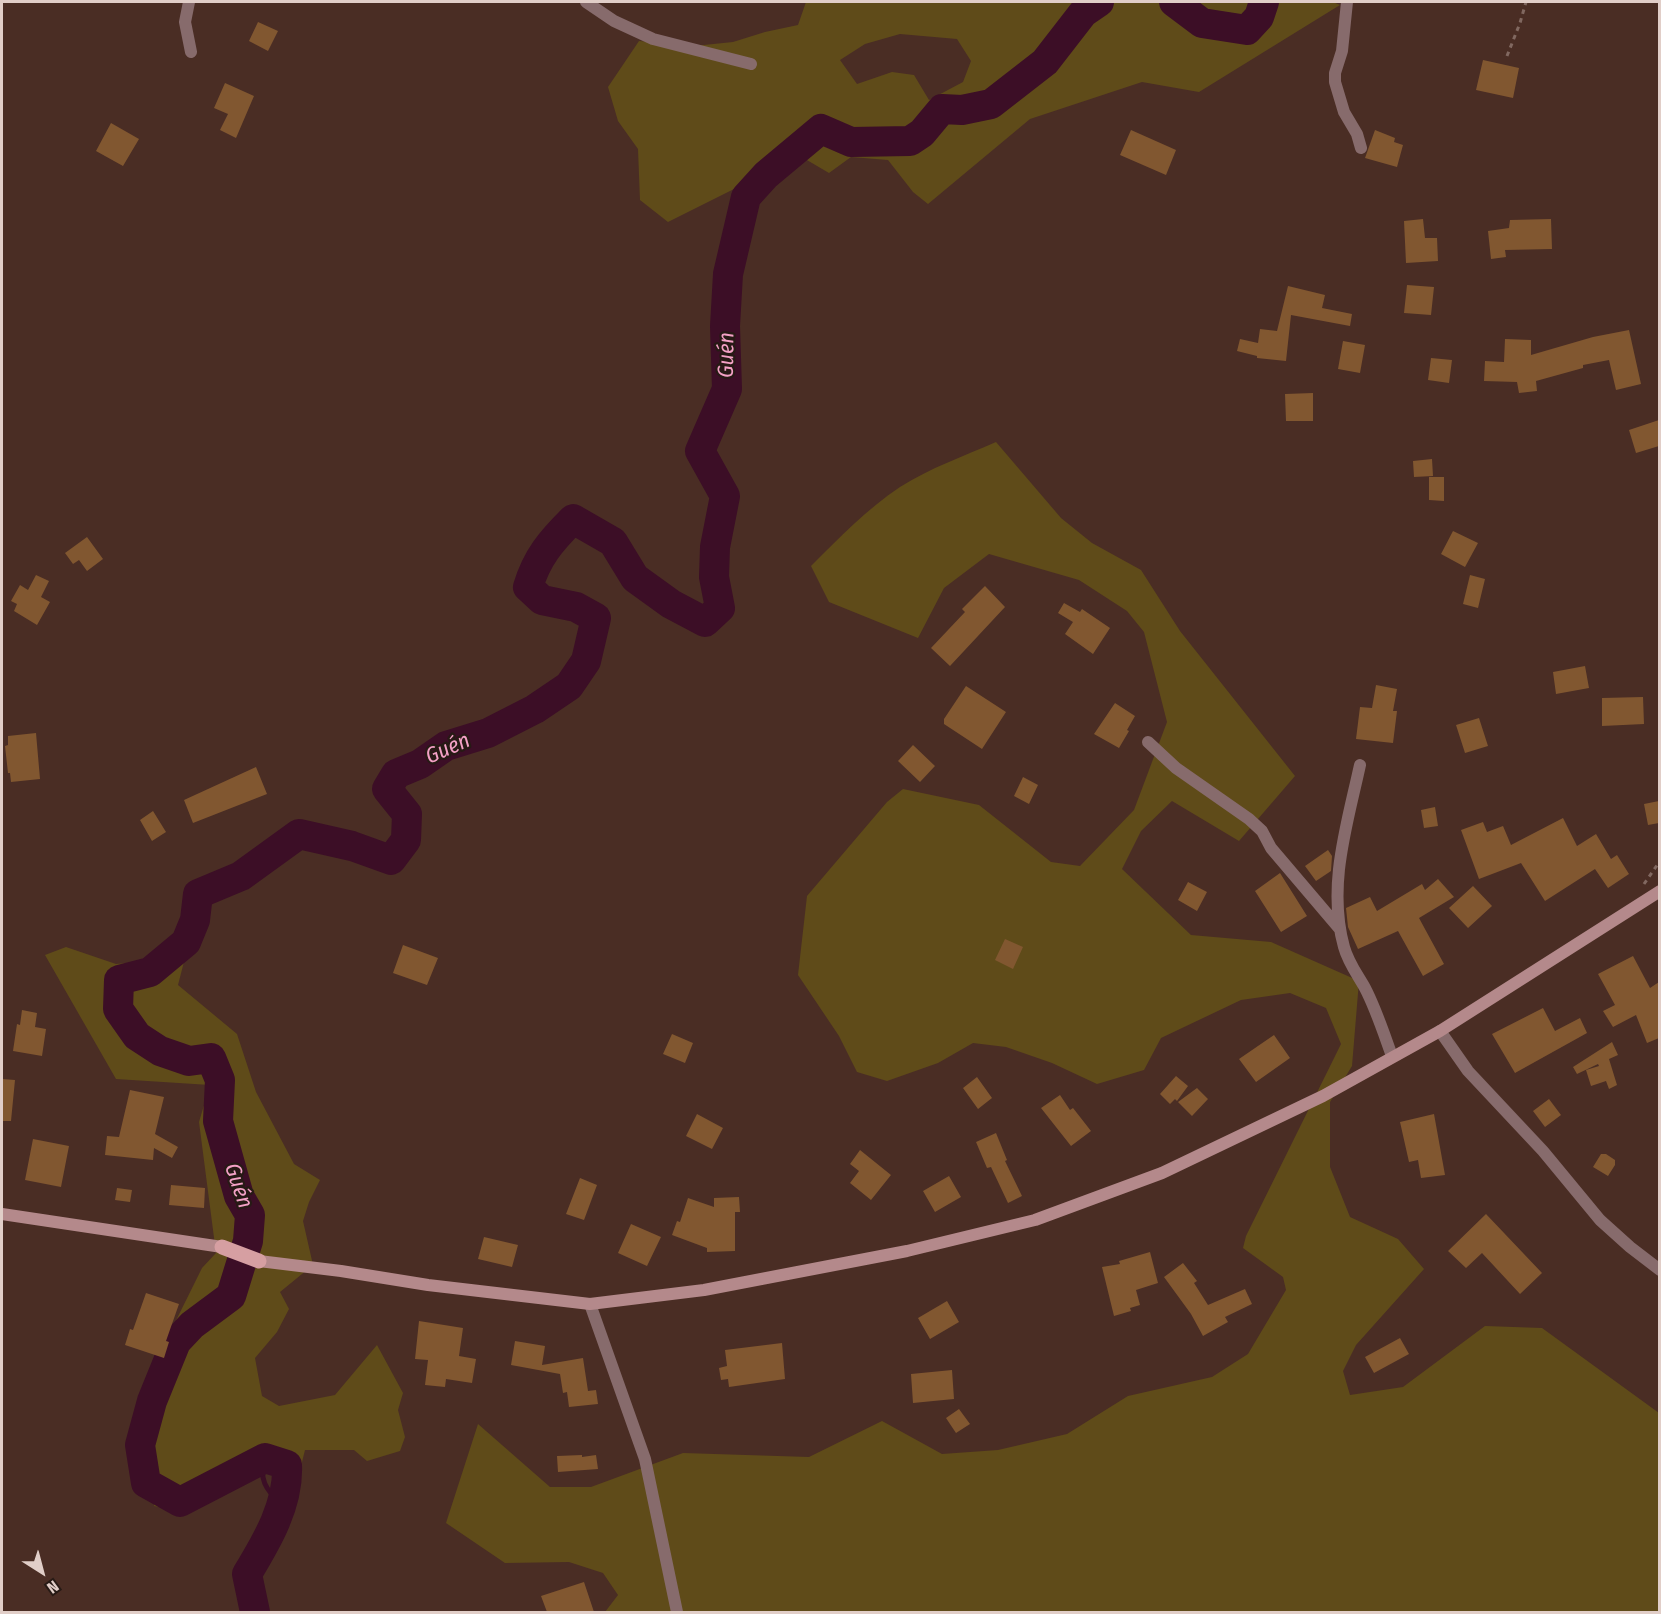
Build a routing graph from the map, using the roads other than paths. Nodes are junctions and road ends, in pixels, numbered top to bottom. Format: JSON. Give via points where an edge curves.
{"nodes":[{"id":1,"x":189,"y":2,"type":"edge"},
{"id":2,"x":586,"y":2,"type":"edge"},
{"id":3,"x":1347,"y":2,"type":"edge"},
{"id":4,"x":191,"y":52,"type":"dead end"},
{"id":5,"x":752,"y":64,"type":"dead end"},
{"id":6,"x":1360,"y":148,"type":"dead end"},
{"id":7,"x":1148,"y":742,"type":"dead end"},
{"id":8,"x":1360,"y":765,"type":"dead end"},
{"id":9,"x":1659,"y":891,"type":"edge"},
{"id":10,"x":1340,"y":929,"type":"junction"},
{"id":11,"x":1440,"y":1031,"type":"junction"},
{"id":12,"x":1392,"y":1056,"type":"junction"},
{"id":13,"x":2,"y":1214,"type":"edge"},
{"id":14,"x":222,"y":1247,"type":"joint"},
{"id":15,"x":259,"y":1261,"type":"joint"},
{"id":16,"x":1659,"y":1270,"type":"edge"},
{"id":17,"x":590,"y":1304,"type":"junction"},
{"id":18,"x":677,"y":1612,"type":"edge"}],
"edges":[{"from":1,"to":4,"type":"street","via":[[185,22]]},
{"from":2,"to":5,"type":"street","via":[[614,21],[653,39]]},
{"from":3,"to":6,"type":"street","via":[[1335,82]]},
{"from":7,"to":10,"type":"street","via":[[1176,768],[1262,831],[1271,848]]},
{"from":8,"to":10,"type":"street","via":[[1337,878]]},
{"from":9,"to":11,"type":"main road"},
{"from":10,"to":12,"type":"street","via":[[1350,964],[1365,988]]},
{"from":11,"to":12,"type":"main road"},
{"from":11,"to":16,"type":"street","via":[[1468,1071],[1543,1151],[1600,1220]]},
{"from":12,"to":17,"type":"main road","via":[[1323,1096],[1162,1173],[1035,1220],[908,1251],[738,1283]]},
{"from":13,"to":14,"type":"main road"},
{"from":14,"to":15,"type":"main road"},
{"from":15,"to":17,"type":"main road"},
{"from":17,"to":18,"type":"street","via":[[645,1459]]}]}
